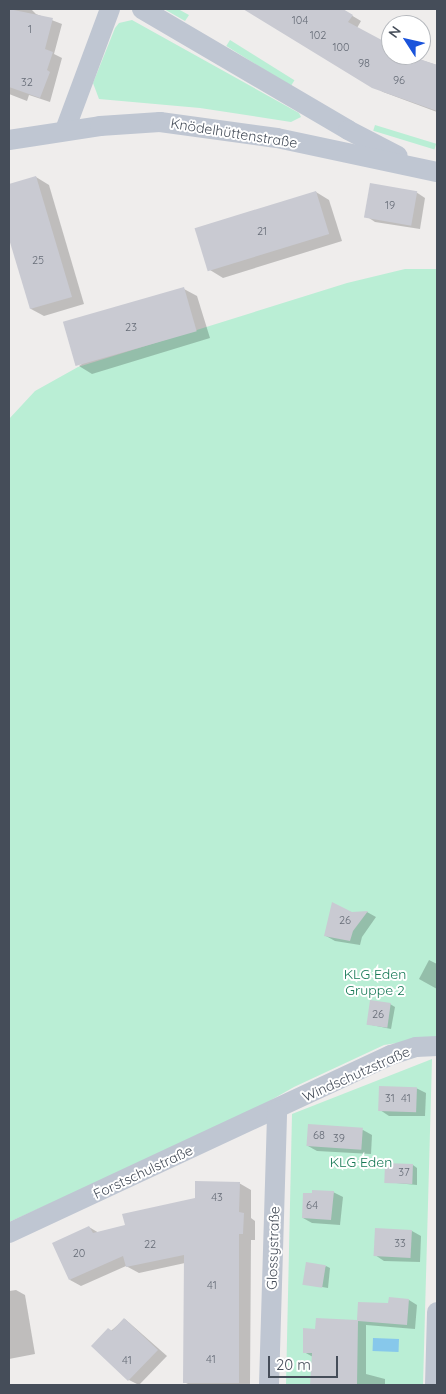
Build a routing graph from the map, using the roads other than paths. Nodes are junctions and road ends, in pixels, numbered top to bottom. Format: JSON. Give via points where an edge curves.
{"nodes":[{"id":1,"x":110,"y":9,"type":"edge"},
{"id":2,"x":142,"y":9,"type":"edge"},
{"id":3,"x":65,"y":130,"type":"junction"},
{"id":4,"x":9,"y":140,"type":"edge"},
{"id":5,"x":432,"y":171,"type":"edge"},
{"id":6,"x":437,"y":1046,"type":"edge"},
{"id":7,"x":277,"y":1110,"type":"junction"},
{"id":8,"x":9,"y":1233,"type":"edge"},
{"id":9,"x":437,"y":1312,"type":"edge"},
{"id":10,"x":269,"y":1385,"type":"edge"},
{"id":11,"x":435,"y":1385,"type":"edge"}],
"edges":[{"from":1,"to":3,"type":"street"},
{"from":2,"to":5,"type":"street","name":"Knödelhüttenstraße","via":[[348,130]]},
{"from":3,"to":4,"type":"street","name":"Knödelhüttenstraße"},
{"from":3,"to":5,"type":"street","name":"Knödelhüttenstraße","via":[[160,122],[188,124],[276,138]]},
{"from":6,"to":7,"type":"street","name":"Windschutzstraße","via":[[416,1047],[391,1055]]},
{"from":7,"to":8,"type":"street","name":"Forstschulstraße"},
{"from":7,"to":10,"type":"street","name":"Glossystraße"},
{"from":9,"to":11,"type":"street"}]}
